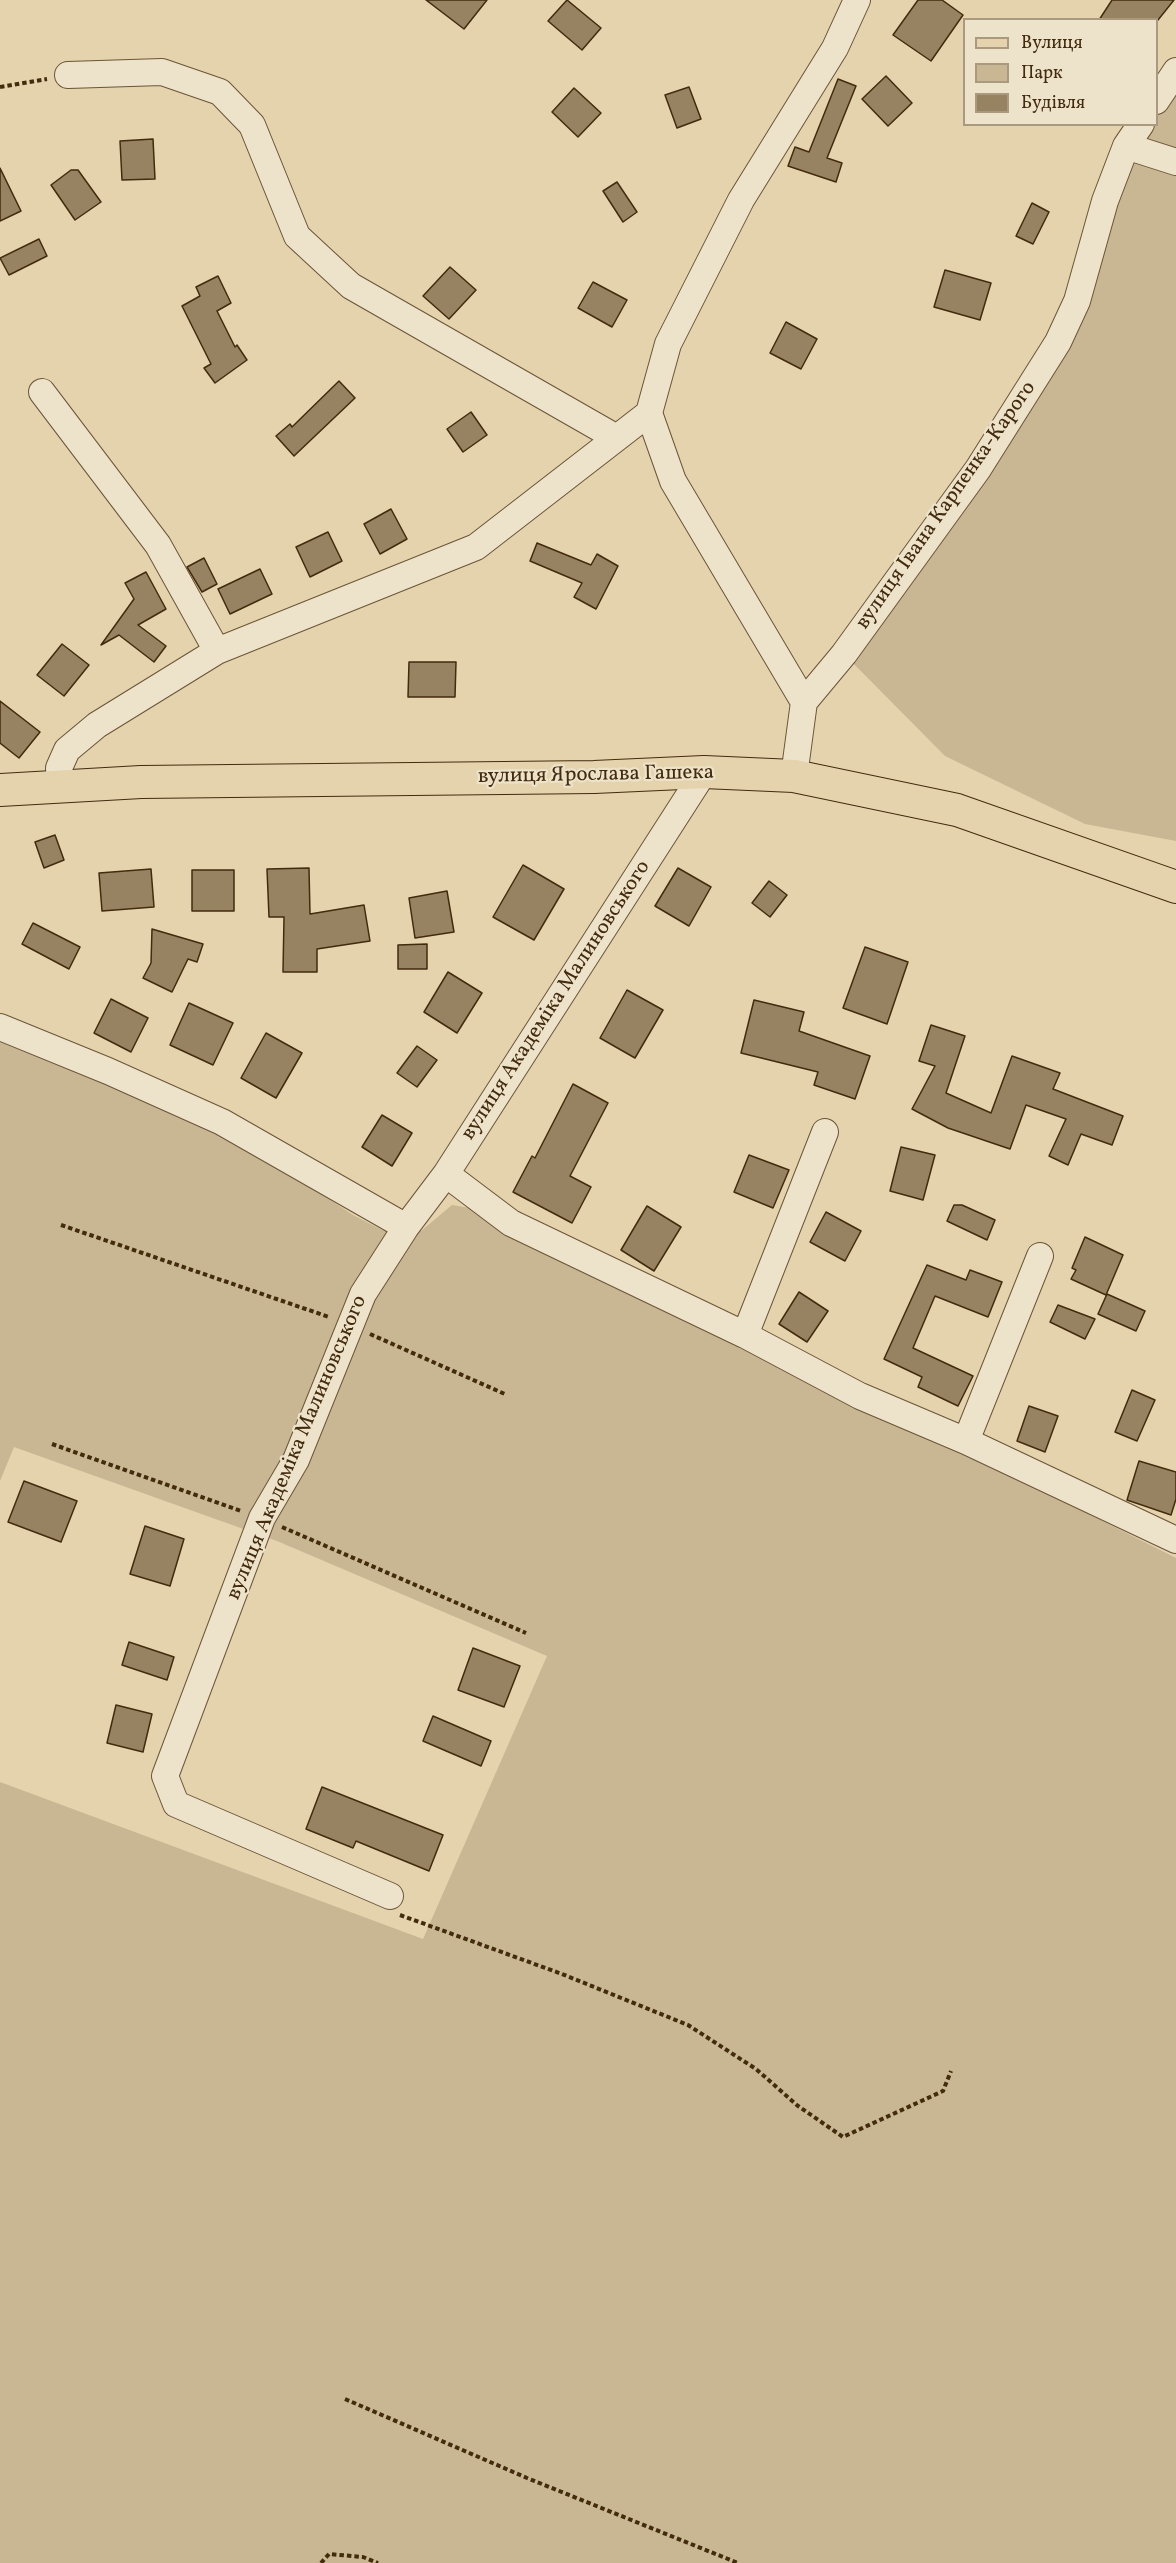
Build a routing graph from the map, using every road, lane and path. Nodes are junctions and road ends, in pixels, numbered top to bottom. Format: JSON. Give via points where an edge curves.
{"nodes":[{"id":1,"x":857,"y":0,"type":"edge"},
{"id":2,"x":1176,"y":71,"type":"edge"},
{"id":3,"x":68,"y":75,"type":"joint"},
{"id":4,"x":0,"y":87,"type":"edge"},
{"id":5,"x":1158,"y":98,"type":"edge"},
{"id":6,"x":1140,"y":126,"type":"edge"},
{"id":7,"x":1126,"y":146,"type":"junction"},
{"id":8,"x":1176,"y":162,"type":"edge"},
{"id":9,"x":42,"y":392,"type":"dead end"},
{"id":10,"x":649,"y":413,"type":"junction"},
{"id":11,"x":615,"y":437,"type":"junction"},
{"id":12,"x":217,"y":651,"type":"junction"},
{"id":13,"x":804,"y":702,"type":"junction"},
{"id":14,"x":704,"y":772,"type":"junction"},
{"id":15,"x":794,"y":776,"type":"junction"},
{"id":16,"x":60,"y":787,"type":"junction"},
{"id":17,"x":0,"y":790,"type":"edge"},
{"id":18,"x":1176,"y":887,"type":"edge"},
{"id":19,"x":0,"y":1027,"type":"edge"},
{"id":20,"x":825,"y":1132,"type":"dead end"},
{"id":21,"x":446,"y":1174,"type":"junction"},
{"id":22,"x":61,"y":1225,"type":"dead end"},
{"id":23,"x":406,"y":1227,"type":"junction"},
{"id":24,"x":1040,"y":1256,"type":"dead end"},
{"id":25,"x":350,"y":1325,"type":"junction"},
{"id":26,"x":745,"y":1335,"type":"junction"},
{"id":27,"x":507,"y":1395,"type":"dead end"},
{"id":28,"x":966,"y":1441,"type":"junction"},
{"id":29,"x":52,"y":1444,"type":"dead end"},
{"id":30,"x":262,"y":1518,"type":"junction"},
{"id":31,"x":1176,"y":1540,"type":"edge"},
{"id":32,"x":526,"y":1633,"type":"dead end"},
{"id":33,"x":390,"y":1896,"type":"joint"},
{"id":34,"x":951,"y":2072,"type":"dead end"},
{"id":35,"x":345,"y":2399,"type":"dead end"},
{"id":36,"x":321,"y":2563,"type":"edge"},
{"id":37,"x":378,"y":2563,"type":"edge"},
{"id":38,"x":738,"y":2563,"type":"edge"}],
"edges":[{"from":1,"to":10,"type":"street","via":[[835,48],[741,200],[678,323],[668,344]]},
{"from":2,"to":5,"type":"street"},
{"from":3,"to":4,"type":"path"},
{"from":3,"to":11,"type":"street","via":[[162,72],[220,92],[252,125],[297,236],[351,286]]},
{"from":6,"to":7,"type":"street","name":"вулиця Івана Карпенка-Карого"},
{"from":7,"to":8,"type":"street"},
{"from":7,"to":13,"type":"street","name":"вулиця Івана Карпенка-Карого","via":[[1077,301],[1058,342],[978,469],[844,654]]},
{"from":9,"to":12,"type":"street","via":[[158,545]]},
{"from":10,"to":11,"type":"street"},
{"from":10,"to":13,"type":"street","via":[[674,481]]},
{"from":11,"to":12,"type":"street","via":[[476,547]]},
{"from":12,"to":16,"type":"street","via":[[97,725],[67,750],[59,768]]},
{"from":13,"to":15,"type":"street"},
{"from":14,"to":15,"type":"main road","name":"вулиця Ярослава Гашека"},
{"from":14,"to":16,"type":"main road","name":"вулиця Ярослава Гашека","via":[[594,777],[141,782]]},
{"from":14,"to":21,"type":"street","name":"вулиця Академіка Малиновського"},
{"from":15,"to":18,"type":"main road","name":"вулиця Ярослава Гашека","via":[[957,810]]},
{"from":16,"to":17,"type":"main road","name":"вулиця Ярослава Гашека"},
{"from":19,"to":23,"type":"street","via":[[222,1122]]},
{"from":20,"to":26,"type":"street"},
{"from":21,"to":23,"type":"street","name":"вулиця Академіка Малиновського"},
{"from":21,"to":26,"type":"street","via":[[511,1223]]},
{"from":22,"to":25,"type":"path"},
{"from":23,"to":25,"type":"street","name":"вулиця Академіка Малиновського","via":[[363,1294]]},
{"from":24,"to":28,"type":"street"},
{"from":25,"to":27,"type":"path"},
{"from":25,"to":30,"type":"street","name":"вулиця Академіка Малиновського","via":[[296,1460]]},
{"from":26,"to":28,"type":"street","via":[[860,1395]]},
{"from":28,"to":31,"type":"street"},
{"from":29,"to":30,"type":"path"},
{"from":30,"to":32,"type":"path"},
{"from":30,"to":33,"type":"street","name":"вулиця Академіка Малиновського","via":[[165,1776],[176,1804]]},
{"from":33,"to":34,"type":"path","via":[[399,1915],[688,2025],[756,2069],[798,2106],[843,2137],[943,2091]]},
{"from":35,"to":38,"type":"path"},
{"from":36,"to":37,"type":"path","via":[[329,2554],[363,2557]]}]}
